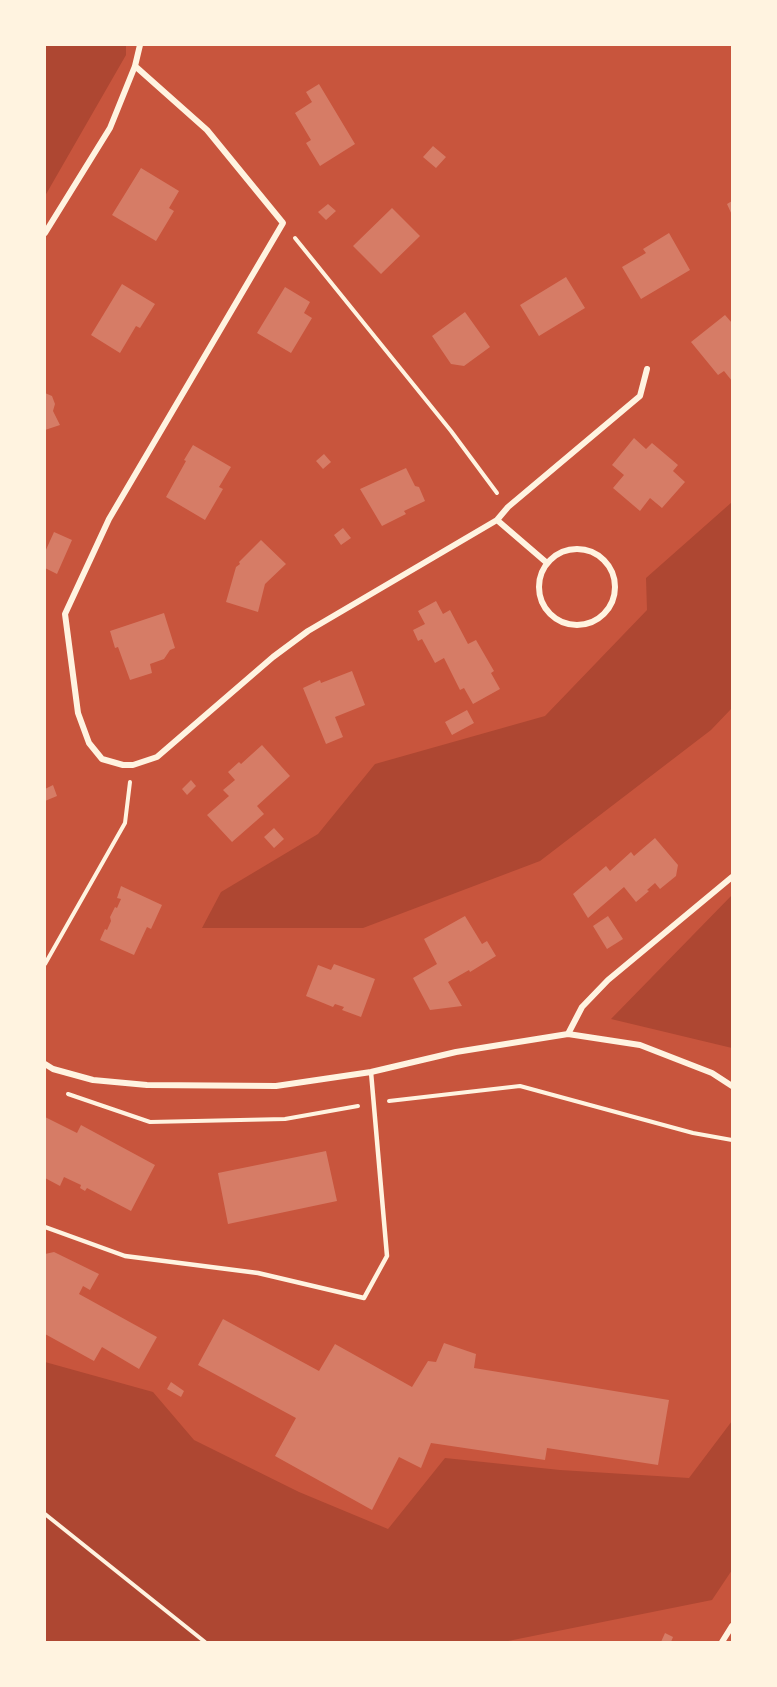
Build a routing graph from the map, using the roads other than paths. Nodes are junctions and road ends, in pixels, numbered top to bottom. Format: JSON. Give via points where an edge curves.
{"nodes":[{"id":1,"x":140,"y":45,"type":"edge"},
{"id":2,"x":135,"y":66,"type":"junction"},
{"id":3,"x":45,"y":234,"type":"edge"},
{"id":4,"x":647,"y":369,"type":"dead end"},
{"id":5,"x":497,"y":520,"type":"junction"},
{"id":6,"x":547,"y":563,"type":"junction"},
{"id":7,"x":732,"y":878,"type":"edge"},
{"id":8,"x":568,"y":1034,"type":"junction"},
{"id":9,"x":45,"y":1064,"type":"edge"},
{"id":10,"x":371,"y":1072,"type":"junction"},
{"id":11,"x":732,"y":1086,"type":"edge"},
{"id":12,"x":45,"y":1227,"type":"edge"},
{"id":13,"x":732,"y":1626,"type":"edge"},
{"id":14,"x":722,"y":1642,"type":"edge"}],
"edges":[{"from":1,"to":2,"type":"street"},
{"from":2,"to":3,"type":"street","via":[[110,128]]},
{"from":2,"to":5,"type":"street","via":[[207,130],[283,223],[109,519],[65,614],[78,713],[89,743],[102,759],[123,765],[157,757],[308,631]]},
{"from":4,"to":5,"type":"street","via":[[640,396]]},
{"from":5,"to":6,"type":"street"},
{"from":6,"to":6,"type":"street","via":[[538,585],[540,597],[554,618],[577,625],[589,623],[609,608],[615,596],[612,570],[594,552],[569,549]]},
{"from":7,"to":8,"type":"street","via":[[608,980],[582,1007]]},
{"from":8,"to":10,"type":"street","via":[[456,1052]]},
{"from":8,"to":11,"type":"street","via":[[640,1045],[712,1073]]},
{"from":9,"to":10,"type":"street","via":[[93,1080],[147,1085],[276,1086]]},
{"from":10,"to":12,"type":"lane","via":[[387,1256],[364,1298],[258,1273],[125,1256]]},
{"from":13,"to":14,"type":"street"}]}
